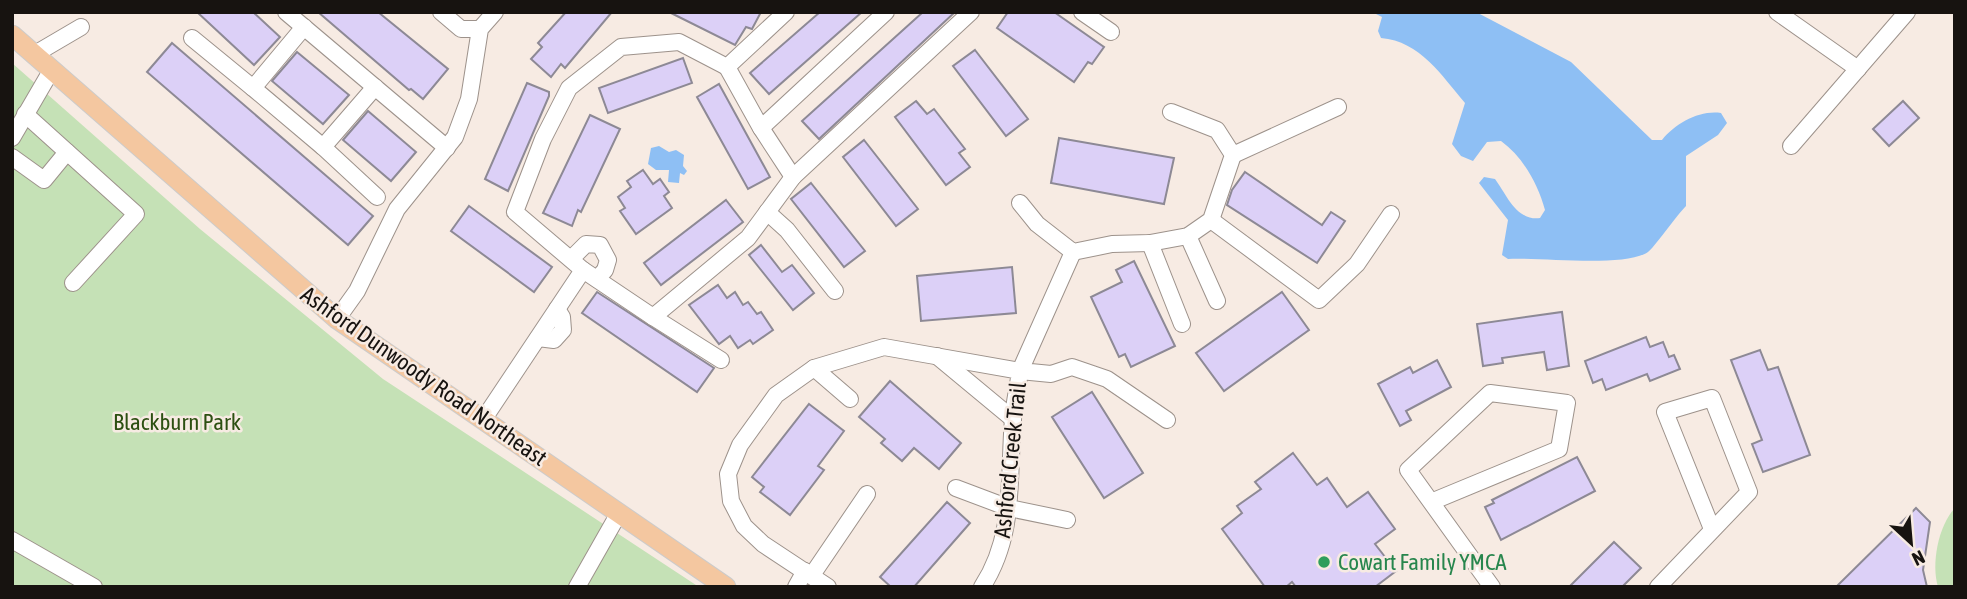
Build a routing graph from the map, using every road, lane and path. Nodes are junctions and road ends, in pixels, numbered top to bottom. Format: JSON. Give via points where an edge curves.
{"nodes":[{"id":1,"x":286,"y":12,"type":"edge"},
{"id":2,"x":441,"y":12,"type":"edge"},
{"id":3,"x":495,"y":12,"type":"edge"},
{"id":4,"x":786,"y":12,"type":"edge"},
{"id":5,"x":886,"y":12,"type":"edge"},
{"id":6,"x":971,"y":12,"type":"edge"},
{"id":7,"x":1082,"y":12,"type":"edge"},
{"id":8,"x":1777,"y":12,"type":"edge"},
{"id":9,"x":1907,"y":12,"type":"edge"},
{"id":10,"x":81,"y":27,"type":"dead end"},
{"id":11,"x":304,"y":27,"type":"junction"},
{"id":12,"x":480,"y":29,"type":"junction"},
{"id":13,"x":1111,"y":32,"type":"dead end"},
{"id":14,"x":12,"y":35,"type":"edge"},
{"id":15,"x":192,"y":38,"type":"dead end"},
{"id":16,"x":35,"y":54,"type":"junction"},
{"id":17,"x":727,"y":67,"type":"junction"},
{"id":18,"x":1858,"y":69,"type":"junction"},
{"id":19,"x":51,"y":71,"type":"junction"},
{"id":20,"x":375,"y":87,"type":"junction"},
{"id":21,"x":253,"y":88,"type":"junction"},
{"id":22,"x":1338,"y":107,"type":"dead end"},
{"id":23,"x":1171,"y":112,"type":"dead end"},
{"id":24,"x":25,"y":114,"type":"junction"},
{"id":25,"x":761,"y":128,"type":"junction"},
{"id":26,"x":12,"y":138,"type":"edge"},
{"id":27,"x":1791,"y":146,"type":"dead end"},
{"id":28,"x":323,"y":148,"type":"junction"},
{"id":29,"x":447,"y":148,"type":"junction"},
{"id":30,"x":67,"y":152,"type":"junction"},
{"id":31,"x":1233,"y":155,"type":"junction"},
{"id":32,"x":12,"y":157,"type":"edge"},
{"id":33,"x":793,"y":177,"type":"junction"},
{"id":34,"x":377,"y":197,"type":"dead end"},
{"id":35,"x":1020,"y":203,"type":"dead end"},
{"id":36,"x":767,"y":212,"type":"junction"},
{"id":37,"x":1391,"y":214,"type":"dead end"},
{"id":38,"x":1211,"y":220,"type":"junction"},
{"id":39,"x":1188,"y":236,"type":"junction"},
{"id":40,"x":1150,"y":243,"type":"junction"},
{"id":41,"x":1073,"y":252,"type":"junction"},
{"id":42,"x":571,"y":259,"type":"junction"},
{"id":43,"x":590,"y":274,"type":"junction"},
{"id":44,"x":73,"y":283,"type":"dead end"},
{"id":45,"x":835,"y":291,"type":"dead end"},
{"id":46,"x":1217,"y":301,"type":"dead end"},
{"id":47,"x":653,"y":317,"type":"junction"},
{"id":48,"x":337,"y":319,"type":"junction"},
{"id":49,"x":1182,"y":324,"type":"dead end"},
{"id":50,"x":935,"y":355,"type":"junction"},
{"id":51,"x":721,"y":360,"type":"dead end"},
{"id":52,"x":814,"y":368,"type":"junction"},
{"id":53,"x":1020,"y":371,"type":"junction"},
{"id":54,"x":850,"y":399,"type":"dead end"},
{"id":55,"x":1013,"y":419,"type":"junction"},
{"id":56,"x":483,"y":420,"type":"junction"},
{"id":57,"x":1167,"y":420,"type":"dead end"},
{"id":58,"x":956,"y":488,"type":"dead end"},
{"id":59,"x":867,"y":494,"type":"dead end"},
{"id":60,"x":1430,"y":502,"type":"junction"},
{"id":61,"x":1009,"y":508,"type":"junction"},
{"id":62,"x":619,"y":513,"type":"junction"},
{"id":63,"x":1067,"y":520,"type":"dead end"},
{"id":64,"x":1712,"y":529,"type":"junction"},
{"id":65,"x":12,"y":540,"type":"edge"},
{"id":66,"x":808,"y":573,"type":"junction"},
{"id":67,"x":94,"y":587,"type":"edge"},
{"id":68,"x":577,"y":587,"type":"edge"},
{"id":69,"x":726,"y":587,"type":"edge"},
{"id":70,"x":796,"y":587,"type":"edge"},
{"id":71,"x":828,"y":587,"type":"edge"},
{"id":72,"x":982,"y":587,"type":"edge"},
{"id":73,"x":1492,"y":587,"type":"edge"},
{"id":74,"x":1658,"y":587,"type":"edge"}],
"edges":[{"from":1,"to":11,"type":"street"},
{"from":2,"to":12,"type":"street","via":[[461,29]]},
{"from":3,"to":12,"type":"street"},
{"from":4,"to":17,"type":"street"},
{"from":5,"to":25,"type":"street"},
{"from":6,"to":33,"type":"street"},
{"from":7,"to":13,"type":"street"},
{"from":8,"to":18,"type":"street"},
{"from":9,"to":18,"type":"street"},
{"from":10,"to":16,"type":"street"},
{"from":11,"to":20,"type":"street"},
{"from":11,"to":21,"type":"street"},
{"from":12,"to":29,"type":"street","via":[[469,99]]},
{"from":14,"to":16,"type":"main road","name":"Ashford Dunwoody Road Northeast"},
{"from":15,"to":21,"type":"street"},
{"from":16,"to":19,"type":"main road","name":"Ashford Dunwoody Road Northeast"},
{"from":17,"to":25,"type":"street"},
{"from":17,"to":42,"type":"street","via":[[679,42],[621,47],[569,88],[515,212]]},
{"from":18,"to":27,"type":"street"},
{"from":19,"to":24,"type":"street"},
{"from":19,"to":48,"type":"main road","name":"Ashford Dunwoody Road Northeast"},
{"from":20,"to":28,"type":"street"},
{"from":20,"to":29,"type":"street"},
{"from":21,"to":28,"type":"street"},
{"from":22,"to":31,"type":"street"},
{"from":23,"to":31,"type":"street","via":[[1217,130]]},
{"from":24,"to":26,"type":"street"},
{"from":24,"to":30,"type":"street"},
{"from":25,"to":33,"type":"street"},
{"from":28,"to":34,"type":"street"},
{"from":29,"to":48,"type":"street","via":[[397,209],[357,291]]},
{"from":30,"to":32,"type":"street","via":[[44,180]]},
{"from":30,"to":44,"type":"street","via":[[135,214]]},
{"from":31,"to":38,"type":"street"},
{"from":33,"to":36,"type":"street"},
{"from":35,"to":41,"type":"street","via":[[1037,224]]},
{"from":36,"to":45,"type":"street"},
{"from":36,"to":47,"type":"street","via":[[748,238]]},
{"from":37,"to":38,"type":"street","via":[[1357,264],[1319,300]]},
{"from":38,"to":39,"type":"street"},
{"from":39,"to":40,"type":"street"},
{"from":39,"to":46,"type":"street"},
{"from":40,"to":41,"type":"street"},
{"from":40,"to":49,"type":"street"},
{"from":41,"to":53,"type":"street","name":"Ashford Creek Trail"},
{"from":42,"to":43,"type":"street"},
{"from":42,"to":43,"type":"street","via":[[586,244],[600,245],[608,260],[605,270]]},
{"from":43,"to":47,"type":"street"},
{"from":43,"to":56,"type":"street","via":[[557,309]]},
{"from":47,"to":51,"type":"street"},
{"from":48,"to":56,"type":"main road","name":"Ashford Dunwoody Road Northeast"},
{"from":50,"to":52,"type":"street","name":"Ashford Creek Trail","via":[[884,347]]},
{"from":50,"to":53,"type":"street","name":"Ashford Creek Trail"},
{"from":50,"to":55,"type":"street"},
{"from":52,"to":54,"type":"street"},
{"from":52,"to":66,"type":"street","name":"Ashford Creek Trail","via":[[776,395],[740,445],[728,474],[731,501],[744,526]]},
{"from":53,"to":55,"type":"street","name":"Ashford Creek Trail"},
{"from":53,"to":57,"type":"street","name":"Ashford Creek Trail","via":[[1051,373],[1072,368],[1107,379]]},
{"from":55,"to":61,"type":"street","name":"Ashford Creek Trail"},
{"from":56,"to":62,"type":"main road","name":"Ashford Dunwoody Road Northeast"},
{"from":58,"to":61,"type":"street"},
{"from":59,"to":66,"type":"street"},
{"from":60,"to":60,"type":"street","via":[[1408,470],[1490,393],[1567,402],[1559,449]]},
{"from":60,"to":73,"type":"street"},
{"from":61,"to":63,"type":"street"},
{"from":61,"to":72,"type":"street","name":"Ashford Creek Trail","via":[[995,567]]},
{"from":62,"to":68,"type":"street"},
{"from":62,"to":69,"type":"main road","name":"Ashford Dunwoody Road Northeast"},
{"from":64,"to":64,"type":"street","via":[[1749,492],[1712,398],[1665,412]]},
{"from":64,"to":74,"type":"street"},
{"from":65,"to":67,"type":"street"},
{"from":66,"to":70,"type":"street"},
{"from":66,"to":71,"type":"street","name":"Ashford Creek Trail"}]}
